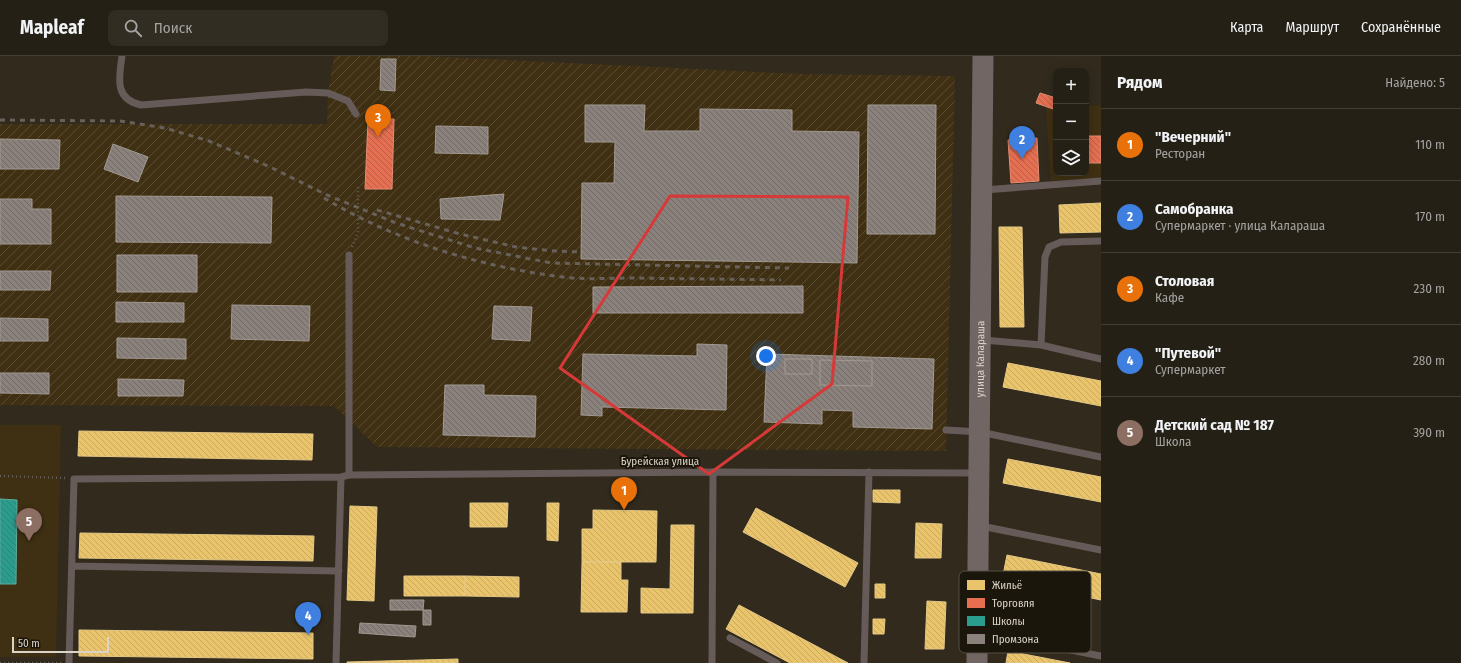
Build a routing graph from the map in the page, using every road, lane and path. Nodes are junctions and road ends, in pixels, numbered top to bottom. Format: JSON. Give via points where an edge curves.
{"nodes":[{"id":1,"x":122,"y":56,"type":"edge"},
{"id":2,"x":983,"y":56,"type":"edge"},
{"id":3,"x":356,"y":114,"type":"dead end"},
{"id":4,"x":1101,"y":181,"type":"edge"},
{"id":5,"x":358,"y":186,"type":"dead end"},
{"id":6,"x":982,"y":190,"type":"junction"},
{"id":7,"x":1101,"y":241,"type":"edge"},
{"id":8,"x":349,"y":255,"type":"joint"},
{"id":9,"x":981,"y":340,"type":"junction"},
{"id":10,"x":1041,"y":345,"type":"junction"},
{"id":11,"x":1101,"y":359,"type":"edge"},
{"id":12,"x":946,"y":430,"type":"dead end"},
{"id":13,"x":980,"y":432,"type":"junction"},
{"id":14,"x":1101,"y":457,"type":"edge"},
{"id":15,"x":712,"y":472,"type":"junction"},
{"id":16,"x":869,"y":472,"type":"junction"},
{"id":17,"x":979,"y":473,"type":"junction"},
{"id":18,"x":0,"y":476,"type":"edge"},
{"id":19,"x":345,"y":476,"type":"junction"},
{"id":20,"x":74,"y":479,"type":"junction"},
{"id":21,"x":979,"y":525,"type":"junction"},
{"id":22,"x":1101,"y":550,"type":"edge"},
{"id":23,"x":73,"y":566,"type":"junction"},
{"id":24,"x":339,"y":571,"type":"junction"},
{"id":25,"x":979,"y":571,"type":"edge"},
{"id":26,"x":730,"y":638,"type":"dead end"},
{"id":27,"x":977,"y":653,"type":"edge"},
{"id":28,"x":1086,"y":653,"type":"edge"},
{"id":29,"x":1101,"y":656,"type":"edge"},
{"id":30,"x":0,"y":663,"type":"edge"},
{"id":31,"x":62,"y":663,"type":"edge"},
{"id":32,"x":69,"y":663,"type":"edge"},
{"id":33,"x":336,"y":663,"type":"edge"},
{"id":34,"x":712,"y":663,"type":"edge"},
{"id":35,"x":776,"y":663,"type":"edge"},
{"id":36,"x":864,"y":663,"type":"edge"},
{"id":37,"x":977,"y":663,"type":"edge"}],
"edges":[{"from":1,"to":3,"type":"lane","via":[[120,85],[123,96],[141,105],[306,92],[328,93],[348,101]]},
{"from":2,"to":6,"type":"street","name":"улица Калараша"},
{"from":4,"to":6,"type":"lane"},
{"from":5,"to":8,"type":"path","via":[[358,232]]},
{"from":6,"to":9,"type":"street","name":"улица Калараша"},
{"from":7,"to":10,"type":"lane","via":[[1061,242],[1049,247],[1045,257]]},
{"from":8,"to":19,"type":"lane"},
{"from":9,"to":10,"type":"lane"},
{"from":9,"to":13,"type":"street","name":"улица Калараша"},
{"from":10,"to":11,"type":"lane"},
{"from":12,"to":13,"type":"lane"},
{"from":13,"to":14,"type":"lane"},
{"from":13,"to":17,"type":"street","name":"улица Калараша"},
{"from":15,"to":16,"type":"lane","name":"Бурейская улица"},
{"from":15,"to":19,"type":"lane","name":"Бурейская улица"},
{"from":15,"to":34,"type":"lane"},
{"from":16,"to":17,"type":"lane","name":"Бурейская улица"},
{"from":16,"to":36,"type":"lane"},
{"from":17,"to":21,"type":"street","name":"улица Калараша"},
{"from":18,"to":20,"type":"path"},
{"from":19,"to":20,"type":"lane","name":"Бурейская улица"},
{"from":19,"to":24,"type":"lane"},
{"from":20,"to":23,"type":"lane"},
{"from":21,"to":22,"type":"lane"},
{"from":21,"to":25,"type":"street","name":"улица Калараша"},
{"from":23,"to":24,"type":"lane"},
{"from":23,"to":32,"type":"lane"},
{"from":24,"to":33,"type":"lane"},
{"from":26,"to":35,"type":"lane"},
{"from":27,"to":37,"type":"street","name":"улица Калараша"},
{"from":28,"to":29,"type":"lane"},
{"from":30,"to":31,"type":"path"}]}
